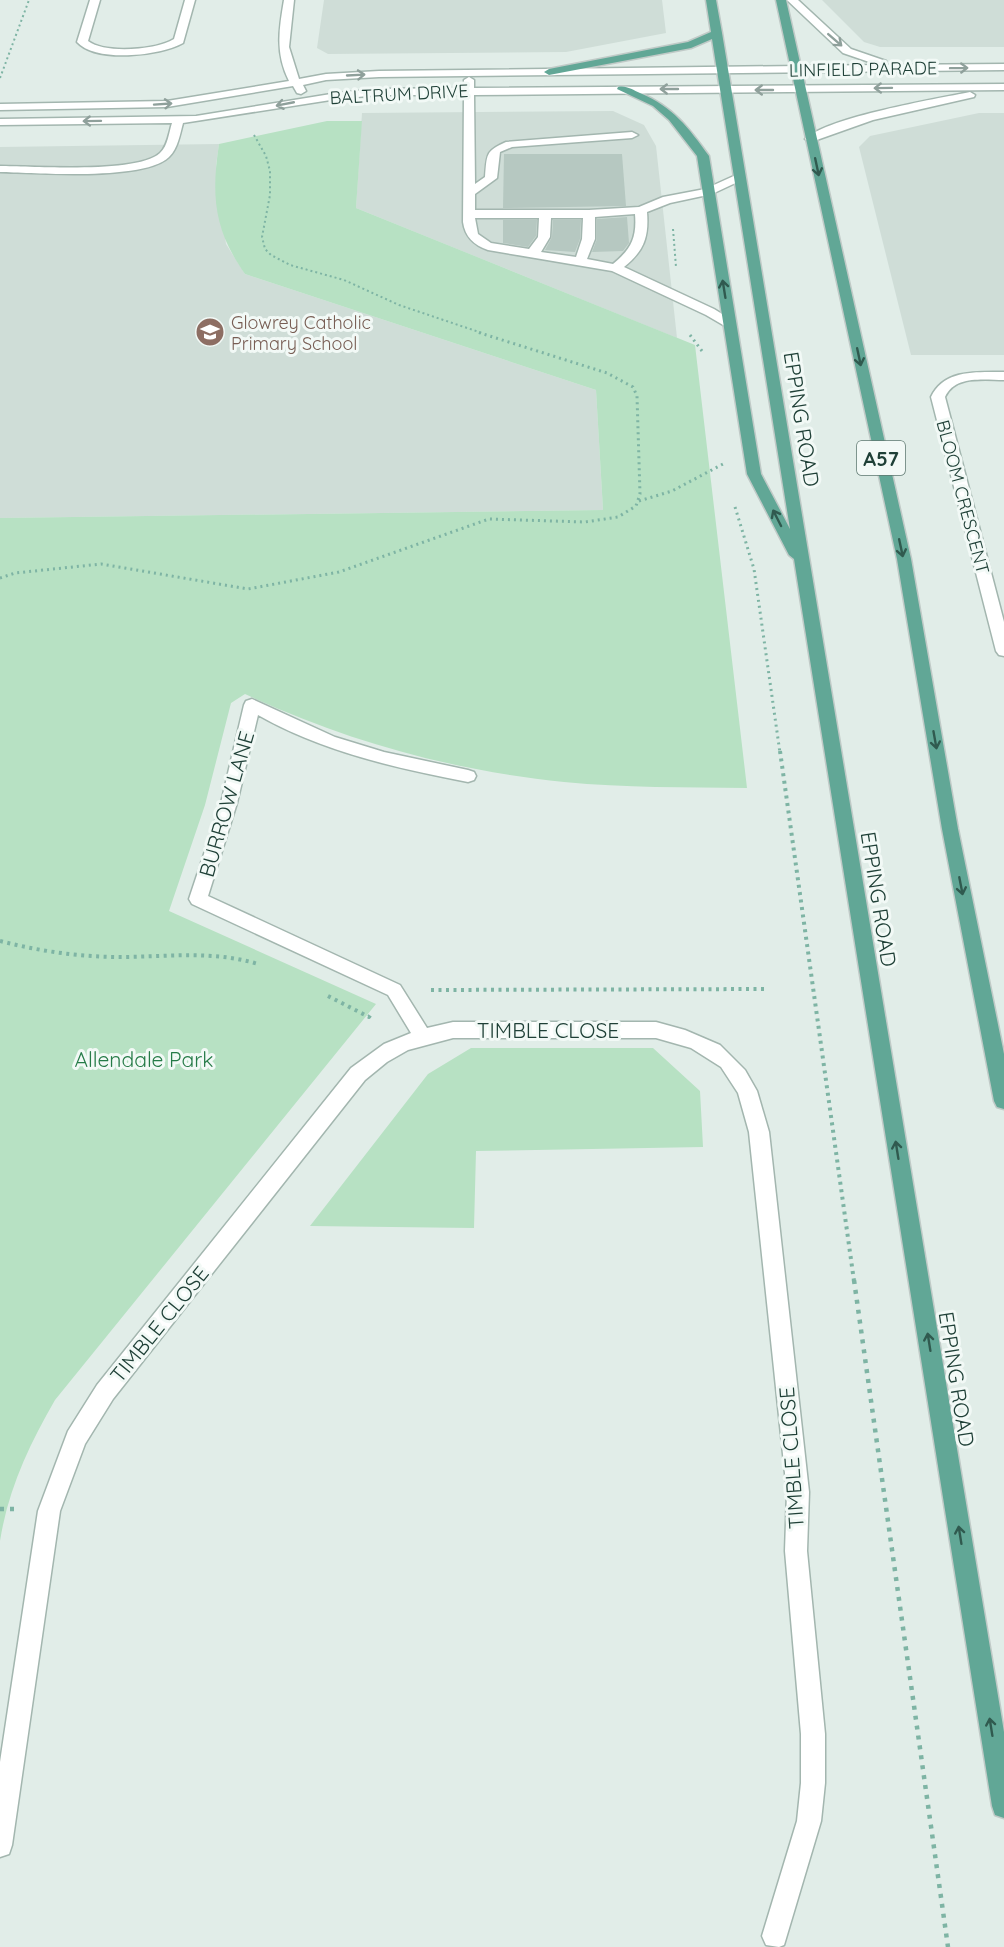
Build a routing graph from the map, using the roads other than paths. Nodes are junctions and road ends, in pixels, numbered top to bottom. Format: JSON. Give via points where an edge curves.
{"nodes":[{"id":1,"x":95,"y":0,"type":"edge"},
{"id":2,"x":190,"y":0,"type":"edge"},
{"id":3,"x":289,"y":0,"type":"edge"},
{"id":4,"x":711,"y":0,"type":"edge"},
{"id":5,"x":781,"y":0,"type":"edge"},
{"id":6,"x":792,"y":0,"type":"edge"},
{"id":7,"x":717,"y":33,"type":"junction"},
{"id":8,"x":1004,"y":67,"type":"edge"},
{"id":9,"x":911,"y":69,"type":"junction"},
{"id":10,"x":722,"y":70,"type":"junction"},
{"id":11,"x":795,"y":70,"type":"junction"},
{"id":12,"x":469,"y":72,"type":"junction"},
{"id":13,"x":549,"y":72,"type":"junction"},
{"id":14,"x":296,"y":82,"type":"junction"},
{"id":15,"x":1004,"y":87,"type":"edge"},
{"id":16,"x":622,"y":89,"type":"junction"},
{"id":17,"x":800,"y":89,"type":"junction"},
{"id":18,"x":727,"y":90,"type":"junction"},
{"id":19,"x":469,"y":91,"type":"junction"},
{"id":20,"x":307,"y":100,"type":"junction"},
{"id":21,"x":0,"y":107,"type":"edge"},
{"id":22,"x":178,"y":120,"type":"junction"},
{"id":23,"x":0,"y":122,"type":"edge"},
{"id":24,"x":632,"y":135,"type":"dead end"},
{"id":25,"x":811,"y":139,"type":"junction"},
{"id":26,"x":0,"y":169,"type":"edge"},
{"id":27,"x":740,"y":177,"type":"junction"},
{"id":28,"x":708,"y":192,"type":"junction"},
{"id":29,"x":469,"y":193,"type":"junction"},
{"id":30,"x":641,"y":210,"type":"junction"},
{"id":31,"x":469,"y":214,"type":"junction"},
{"id":32,"x":545,"y":214,"type":"junction"},
{"id":33,"x":588,"y":214,"type":"junction"},
{"id":34,"x":531,"y":254,"type":"junction"},
{"id":35,"x":579,"y":262,"type":"junction"},
{"id":36,"x":615,"y":268,"type":"junction"},
{"id":37,"x":730,"y":325,"type":"junction"},
{"id":38,"x":1004,"y":376,"type":"edge"},
{"id":39,"x":803,"y":570,"type":"junction"},
{"id":40,"x":1004,"y":651,"type":"edge"},
{"id":41,"x":468,"y":776,"type":"dead end"},
{"id":42,"x":422,"y":1035,"type":"junction"},
{"id":43,"x":1004,"y":1101,"type":"edge"},
{"id":44,"x":1004,"y":1806,"type":"edge"},
{"id":45,"x":0,"y":1845,"type":"edge"},
{"id":46,"x":775,"y":1936,"type":"dead end"}],
"edges":[{"from":1,"to":2,"type":"street","via":[[83,46],[109,51],[151,50],[176,44]]},
{"from":3,"to":14,"type":"street","via":[[282,47]]},
{"from":4,"to":7,"type":"main road","name":"EPPING ROAD"},
{"from":5,"to":11,"type":"main road","number":"A57"},
{"from":6,"to":9,"type":"street","one_way":true,"via":[[847,51],[870,61]]},
{"from":7,"to":10,"type":"main road","name":"EPPING ROAD"},
{"from":7,"to":13,"type":"main road","via":[[681,48]]},
{"from":9,"to":8,"type":"street","name":"LINFIELD PARADE","one_way":true},
{"from":9,"to":11,"type":"street","name":"LINFIELD PARADE"},
{"from":10,"to":11,"type":"street","name":"LINFIELD PARADE"},
{"from":10,"to":13,"type":"street","name":"BALTRUM DRIVE"},
{"from":10,"to":18,"type":"main road","name":"EPPING ROAD"},
{"from":11,"to":17,"type":"main road","number":"A57"},
{"from":12,"to":13,"type":"street","name":"BALTRUM DRIVE"},
{"from":14,"to":12,"type":"street","name":"BALTRUM DRIVE","one_way":true,"via":[[326,77]]},
{"from":12,"to":19,"type":"street"},
{"from":14,"to":20,"type":"street"},
{"from":21,"to":14,"type":"street","name":"BALTRUM DRIVE","one_way":true,"via":[[167,104]]},
{"from":15,"to":17,"type":"street","name":"LINFIELD PARADE","one_way":true},
{"from":15,"to":25,"type":"street","via":[[861,118]]},
{"from":18,"to":16,"type":"street","name":"BALTRUM DRIVE","one_way":true},
{"from":16,"to":19,"type":"street","name":"BALTRUM DRIVE"},
{"from":16,"to":28,"type":"main road","via":[[657,104],[673,118],[703,156]]},
{"from":17,"to":18,"type":"street","name":"BALTRUM DRIVE","one_way":true},
{"from":17,"to":25,"type":"main road","number":"A57"},
{"from":18,"to":27,"type":"main road","name":"EPPING ROAD"},
{"from":19,"to":20,"type":"street","name":"BALTRUM DRIVE","via":[[378,92]]},
{"from":19,"to":29,"type":"street"},
{"from":20,"to":22,"type":"street","name":"BALTRUM DRIVE","one_way":true},
{"from":22,"to":23,"type":"street","name":"BALTRUM DRIVE","one_way":true},
{"from":22,"to":26,"type":"street","via":[[165,156],[147,165]]},
{"from":24,"to":29,"type":"street","via":[[503,146],[493,155],[491,178]]},
{"from":25,"to":43,"type":"main road","number":"A57","one_way":true,"via":[[904,559],[950,829]]},
{"from":27,"to":28,"type":"street"},
{"from":27,"to":39,"type":"main road","name":"EPPING ROAD"},
{"from":28,"to":30,"type":"street"},
{"from":37,"to":28,"type":"main road","one_way":true},
{"from":29,"to":31,"type":"street"},
{"from":30,"to":33,"type":"street"},
{"from":30,"to":36,"type":"street","via":[[643,235],[634,253]]},
{"from":31,"to":32,"type":"street"},
{"from":31,"to":34,"type":"street","via":[[470,232],[476,240]]},
{"from":32,"to":33,"type":"street"},
{"from":32,"to":34,"type":"street","via":[[542,246]]},
{"from":33,"to":35,"type":"street","via":[[590,236],[587,251]]},
{"from":34,"to":35,"type":"street"},
{"from":35,"to":36,"type":"street"},
{"from":36,"to":37,"type":"street"},
{"from":39,"to":37,"type":"main road","one_way":true,"via":[[754,474]]},
{"from":38,"to":40,"type":"street","name":"BLOOM CRESCENT","via":[[968,377],[940,390],[940,408]]},
{"from":44,"to":39,"type":"main road","name":"EPPING ROAD","one_way":true},
{"from":41,"to":42,"type":"street","name":"BURROW LANE","via":[[330,741],[252,705],[236,780],[198,899],[394,990]]},
{"from":42,"to":45,"type":"street","name":"TIMBLE CLOSE","via":[[397,1044],[358,1074],[105,1392],[76,1438],[49,1511]]},
{"from":42,"to":46,"type":"street","name":"TIMBLE CLOSE","via":[[453,1030],[656,1030],[681,1035],[700,1043],[735,1068],[755,1105],[798,1492],[796,1551],[813,1734],[809,1821]]}]}
